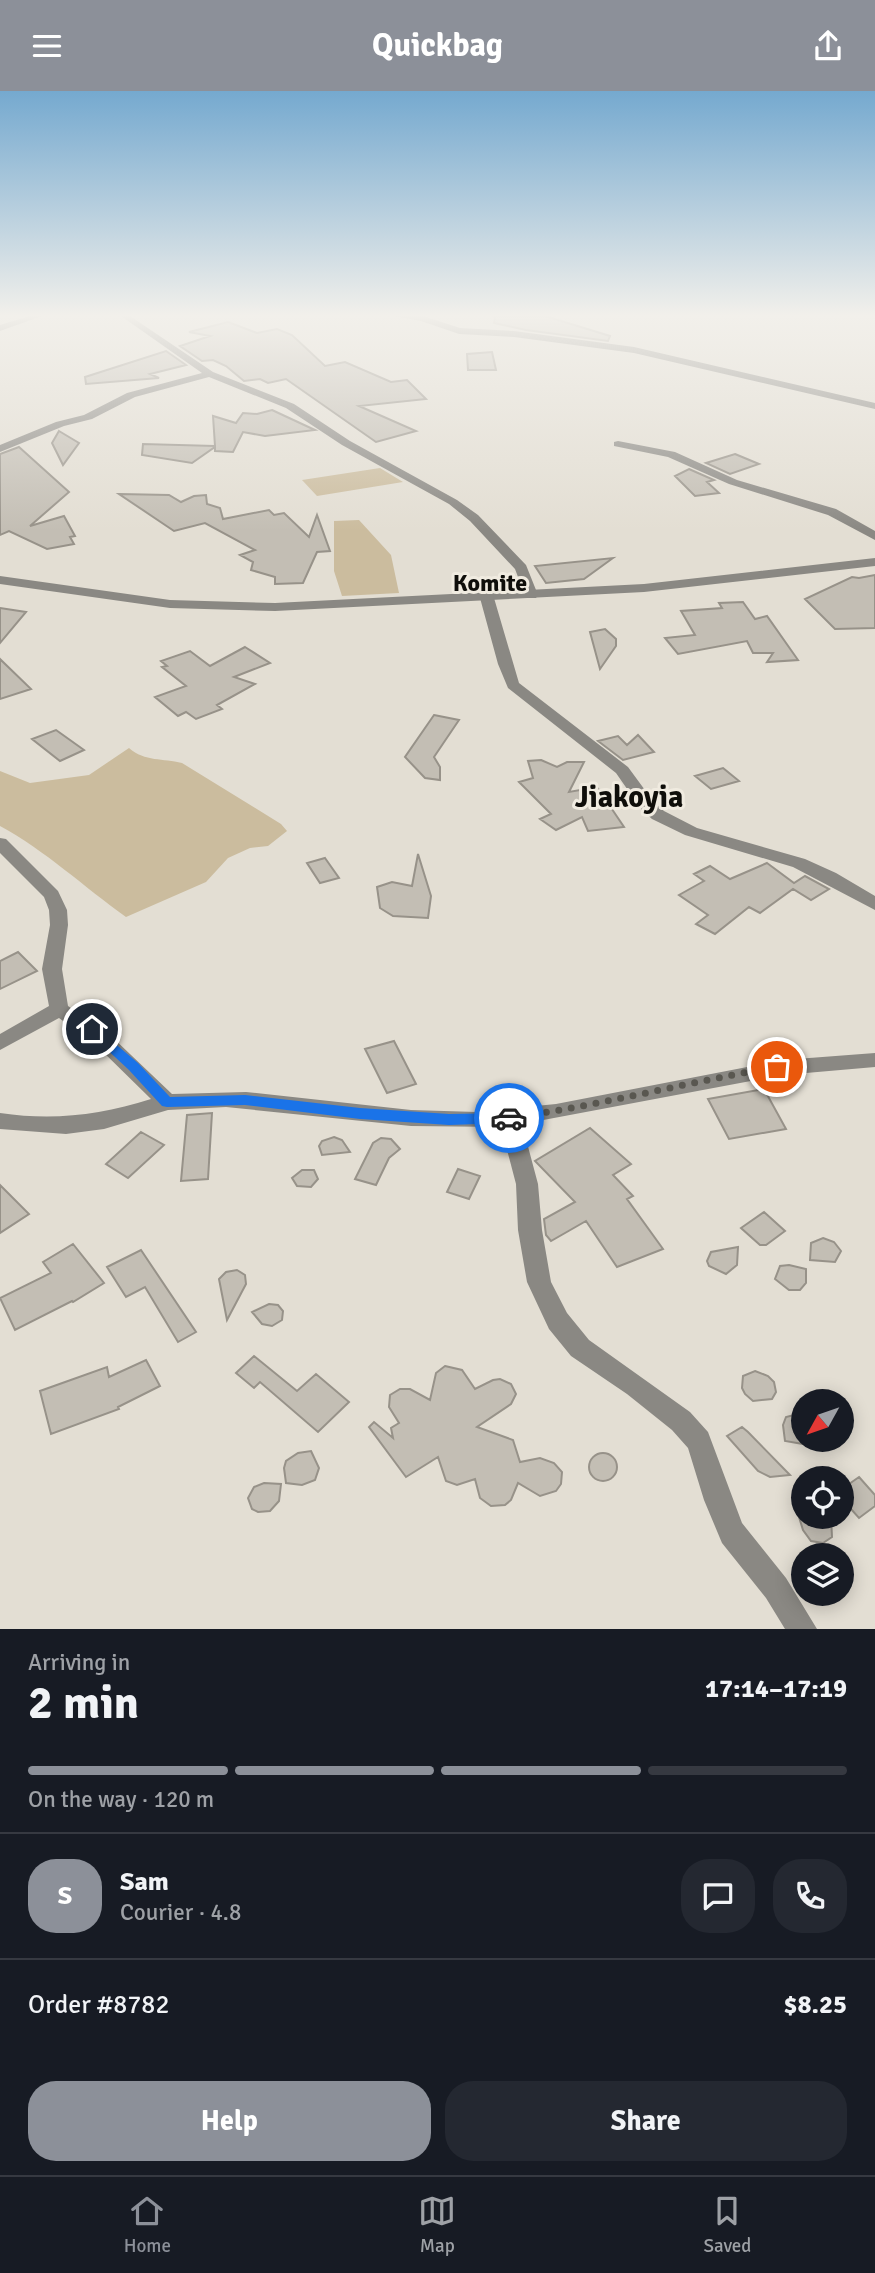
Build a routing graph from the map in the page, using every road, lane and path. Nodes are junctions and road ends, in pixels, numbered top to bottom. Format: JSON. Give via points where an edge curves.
{"nodes":[{"id":1,"x":158,"y":388,"type":"edge"},
{"id":2,"x":244,"y":388,"type":"edge"},
{"id":3,"x":797,"y":388,"type":"edge"},
{"id":4,"x":875,"y":406,"type":"edge"},
{"id":5,"x":618,"y":444,"type":"dead end"},
{"id":6,"x":0,"y":449,"type":"edge"},
{"id":7,"x":875,"y":537,"type":"edge"},
{"id":8,"x":875,"y":562,"type":"edge"},
{"id":9,"x":0,"y":580,"type":"edge"},
{"id":10,"x":531,"y":595,"type":"junction"},
{"id":11,"x":486,"y":598,"type":"junction"},
{"id":12,"x":0,"y":843,"type":"edge"},
{"id":13,"x":875,"y":904,"type":"edge"},
{"id":14,"x":59,"y":1009,"type":"junction"},
{"id":15,"x":0,"y":1043,"type":"edge"},
{"id":16,"x":875,"y":1060,"type":"edge"},
{"id":17,"x":167,"y":1102,"type":"junction"},
{"id":18,"x":510,"y":1118,"type":"junction"},
{"id":19,"x":0,"y":1121,"type":"edge"},
{"id":20,"x":802,"y":1629,"type":"edge"}],
"edges":[{"from":1,"to":6,"type":"street"},
{"from":2,"to":10,"type":"street","via":[[290,406],[453,502],[521,568]]},
{"from":3,"to":4,"type":"street"},
{"from":5,"to":7,"type":"street","via":[[671,454],[733,482],[832,512]]},
{"from":8,"to":10,"type":"street","via":[[721,582]]},
{"from":9,"to":11,"type":"street","via":[[193,606]]},
{"from":10,"to":11,"type":"street"},
{"from":11,"to":13,"type":"street","via":[[513,685],[622,770],[656,814],[678,828],[826,873]]},
{"from":12,"to":14,"type":"street","via":[[52,895],[58,910],[60,925],[52,969]]},
{"from":14,"to":15,"type":"street"},
{"from":14,"to":17,"type":"street","via":[[113,1046]]},
{"from":16,"to":18,"type":"street","via":[[802,1063]]},
{"from":17,"to":18,"type":"street","via":[[245,1100],[360,1114]]},
{"from":17,"to":19,"type":"street","via":[[57,1129]]},
{"from":18,"to":20,"type":"street","via":[[527,1184],[539,1282],[558,1321],[580,1348],[681,1421],[699,1441],[732,1533]]}]}
